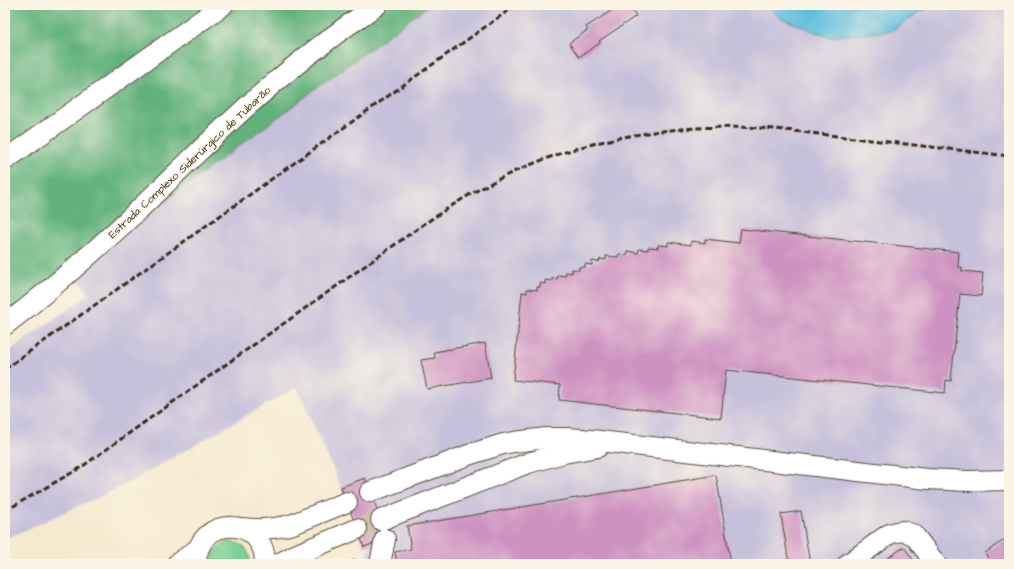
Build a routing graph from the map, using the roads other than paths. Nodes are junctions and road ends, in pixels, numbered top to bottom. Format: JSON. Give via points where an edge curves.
{"nodes":[{"id":1,"x":223,"y":5,"type":"edge"},
{"id":2,"x":377,"y":5,"type":"edge"},
{"id":3,"x":5,"y":160,"type":"edge"},
{"id":4,"x":5,"y":325,"type":"edge"},
{"id":5,"x":625,"y":444,"type":"junction"},
{"id":6,"x":1009,"y":480,"type":"edge"},
{"id":7,"x":396,"y":482,"type":"junction"},
{"id":8,"x":370,"y":492,"type":"dead end"},
{"id":9,"x":346,"y":502,"type":"dead end"},
{"id":10,"x":385,"y":527,"type":"junction"},
{"id":11,"x":242,"y":528,"type":"junction"},
{"id":12,"x":357,"y":529,"type":"tunnel mouth"},
{"id":13,"x":197,"y":557,"type":"edge"},
{"id":14,"x":177,"y":564,"type":"edge"},
{"id":15,"x":265,"y":564,"type":"edge"},
{"id":16,"x":278,"y":564,"type":"edge"},
{"id":17,"x":380,"y":564,"type":"edge"},
{"id":18,"x":848,"y":564,"type":"edge"},
{"id":19,"x":936,"y":564,"type":"edge"}],
"edges":[{"from":1,"to":3,"type":"lane"},
{"from":2,"to":4,"type":"lane","name":"Estrada Complexo Siderúrgico de Tubarão","via":[[306,56],[254,100],[104,242]]},
{"from":5,"to":6,"type":"lane","via":[[927,479]]},
{"from":5,"to":7,"type":"lane","via":[[569,438],[514,442],[481,450]]},
{"from":5,"to":10,"type":"lane","via":[[577,450],[528,462]]},
{"from":7,"to":8,"type":"lane"},
{"from":7,"to":10,"type":"lane"},
{"from":9,"to":11,"type":"lane","via":[[293,524],[264,529]]},
{"from":10,"to":17,"type":"lane"},
{"from":11,"to":13,"type":"lane","via":[[216,530],[205,538]]},
{"from":11,"to":15,"type":"lane","via":[[258,540],[264,553]]},
{"from":12,"to":16,"type":"lane","via":[[295,554]]},
{"from":13,"to":14,"type":"lane"},
{"from":18,"to":19,"type":"lane","via":[[890,534],[903,531],[914,535]]}]}
